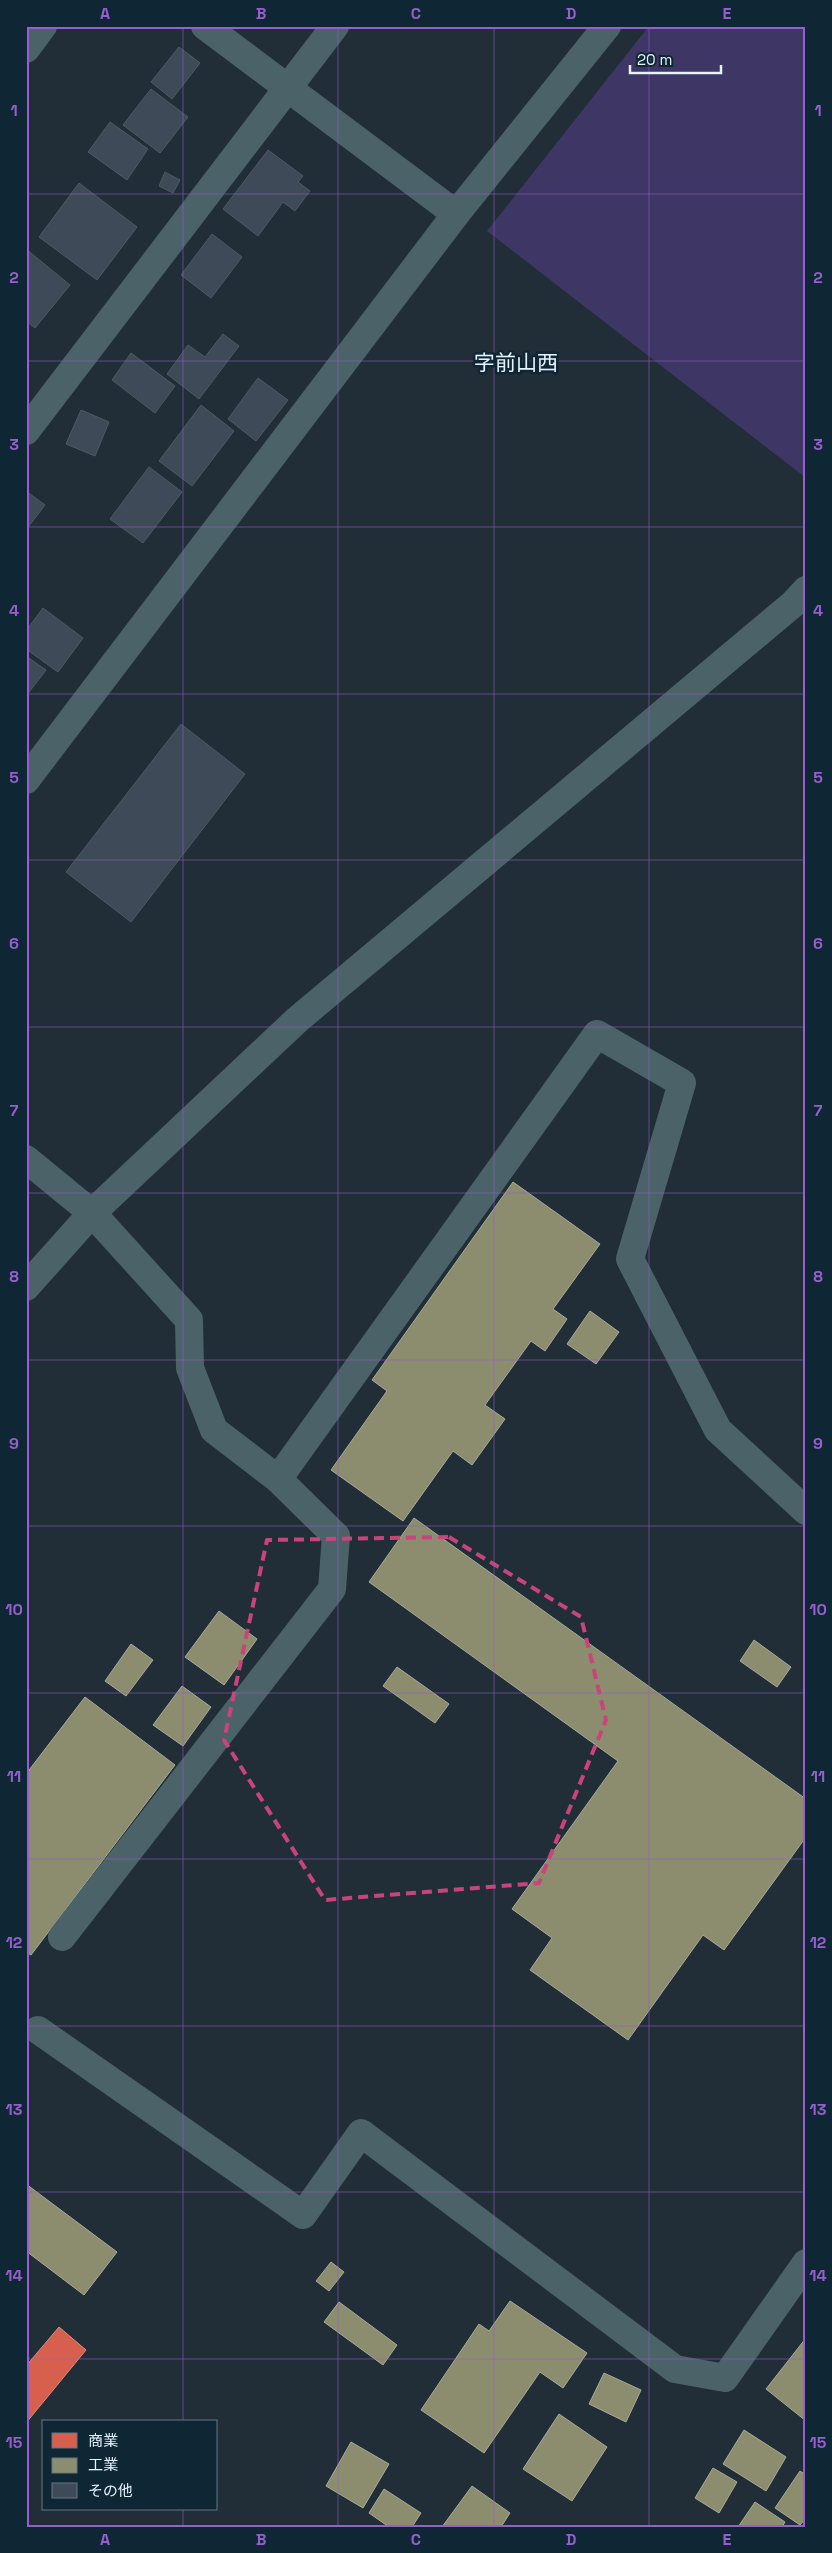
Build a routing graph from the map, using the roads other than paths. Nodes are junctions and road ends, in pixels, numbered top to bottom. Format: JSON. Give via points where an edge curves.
{"nodes":[{"id":1,"x":43,"y":26,"type":"edge"},
{"id":2,"x":205,"y":26,"type":"edge"},
{"id":3,"x":335,"y":26,"type":"edge"},
{"id":4,"x":606,"y":26,"type":"edge"},
{"id":5,"x":26,"y":48,"type":"edge"},
{"id":6,"x":287,"y":88,"type":"junction"},
{"id":7,"x":456,"y":214,"type":"junction"},
{"id":8,"x":26,"y":431,"type":"edge"},
{"id":9,"x":806,"y":590,"type":"edge"},
{"id":10,"x":26,"y":780,"type":"edge"},
{"id":11,"x":26,"y":1159,"type":"edge"},
{"id":12,"x":92,"y":1213,"type":"junction"},
{"id":13,"x":26,"y":1287,"type":"edge"},
{"id":14,"x":278,"y":1479,"type":"junction"},
{"id":15,"x":806,"y":1511,"type":"edge"},
{"id":16,"x":62,"y":1937,"type":"dead end"},
{"id":17,"x":38,"y":2030,"type":"dead end"},
{"id":18,"x":806,"y":2263,"type":"edge"}],
"edges":[{"from":1,"to":5,"type":"street"},
{"from":2,"to":6,"type":"street"},
{"from":3,"to":6,"type":"street"},
{"from":4,"to":7,"type":"street"},
{"from":6,"to":7,"type":"street"},
{"from":6,"to":8,"type":"street"},
{"from":7,"to":10,"type":"street"},
{"from":9,"to":12,"type":"street","via":[[297,1020]]},
{"from":11,"to":12,"type":"street"},
{"from":12,"to":13,"type":"street"},
{"from":12,"to":14,"type":"street","via":[[189,1320],[190,1368],[214,1430]]},
{"from":14,"to":15,"type":"street","via":[[597,1034],[682,1083],[630,1259],[718,1430]]},
{"from":14,"to":16,"type":"street","via":[[336,1536],[332,1589]]},
{"from":17,"to":18,"type":"street","via":[[303,2215],[361,2133],[675,2369],[724,2378]]}]}
